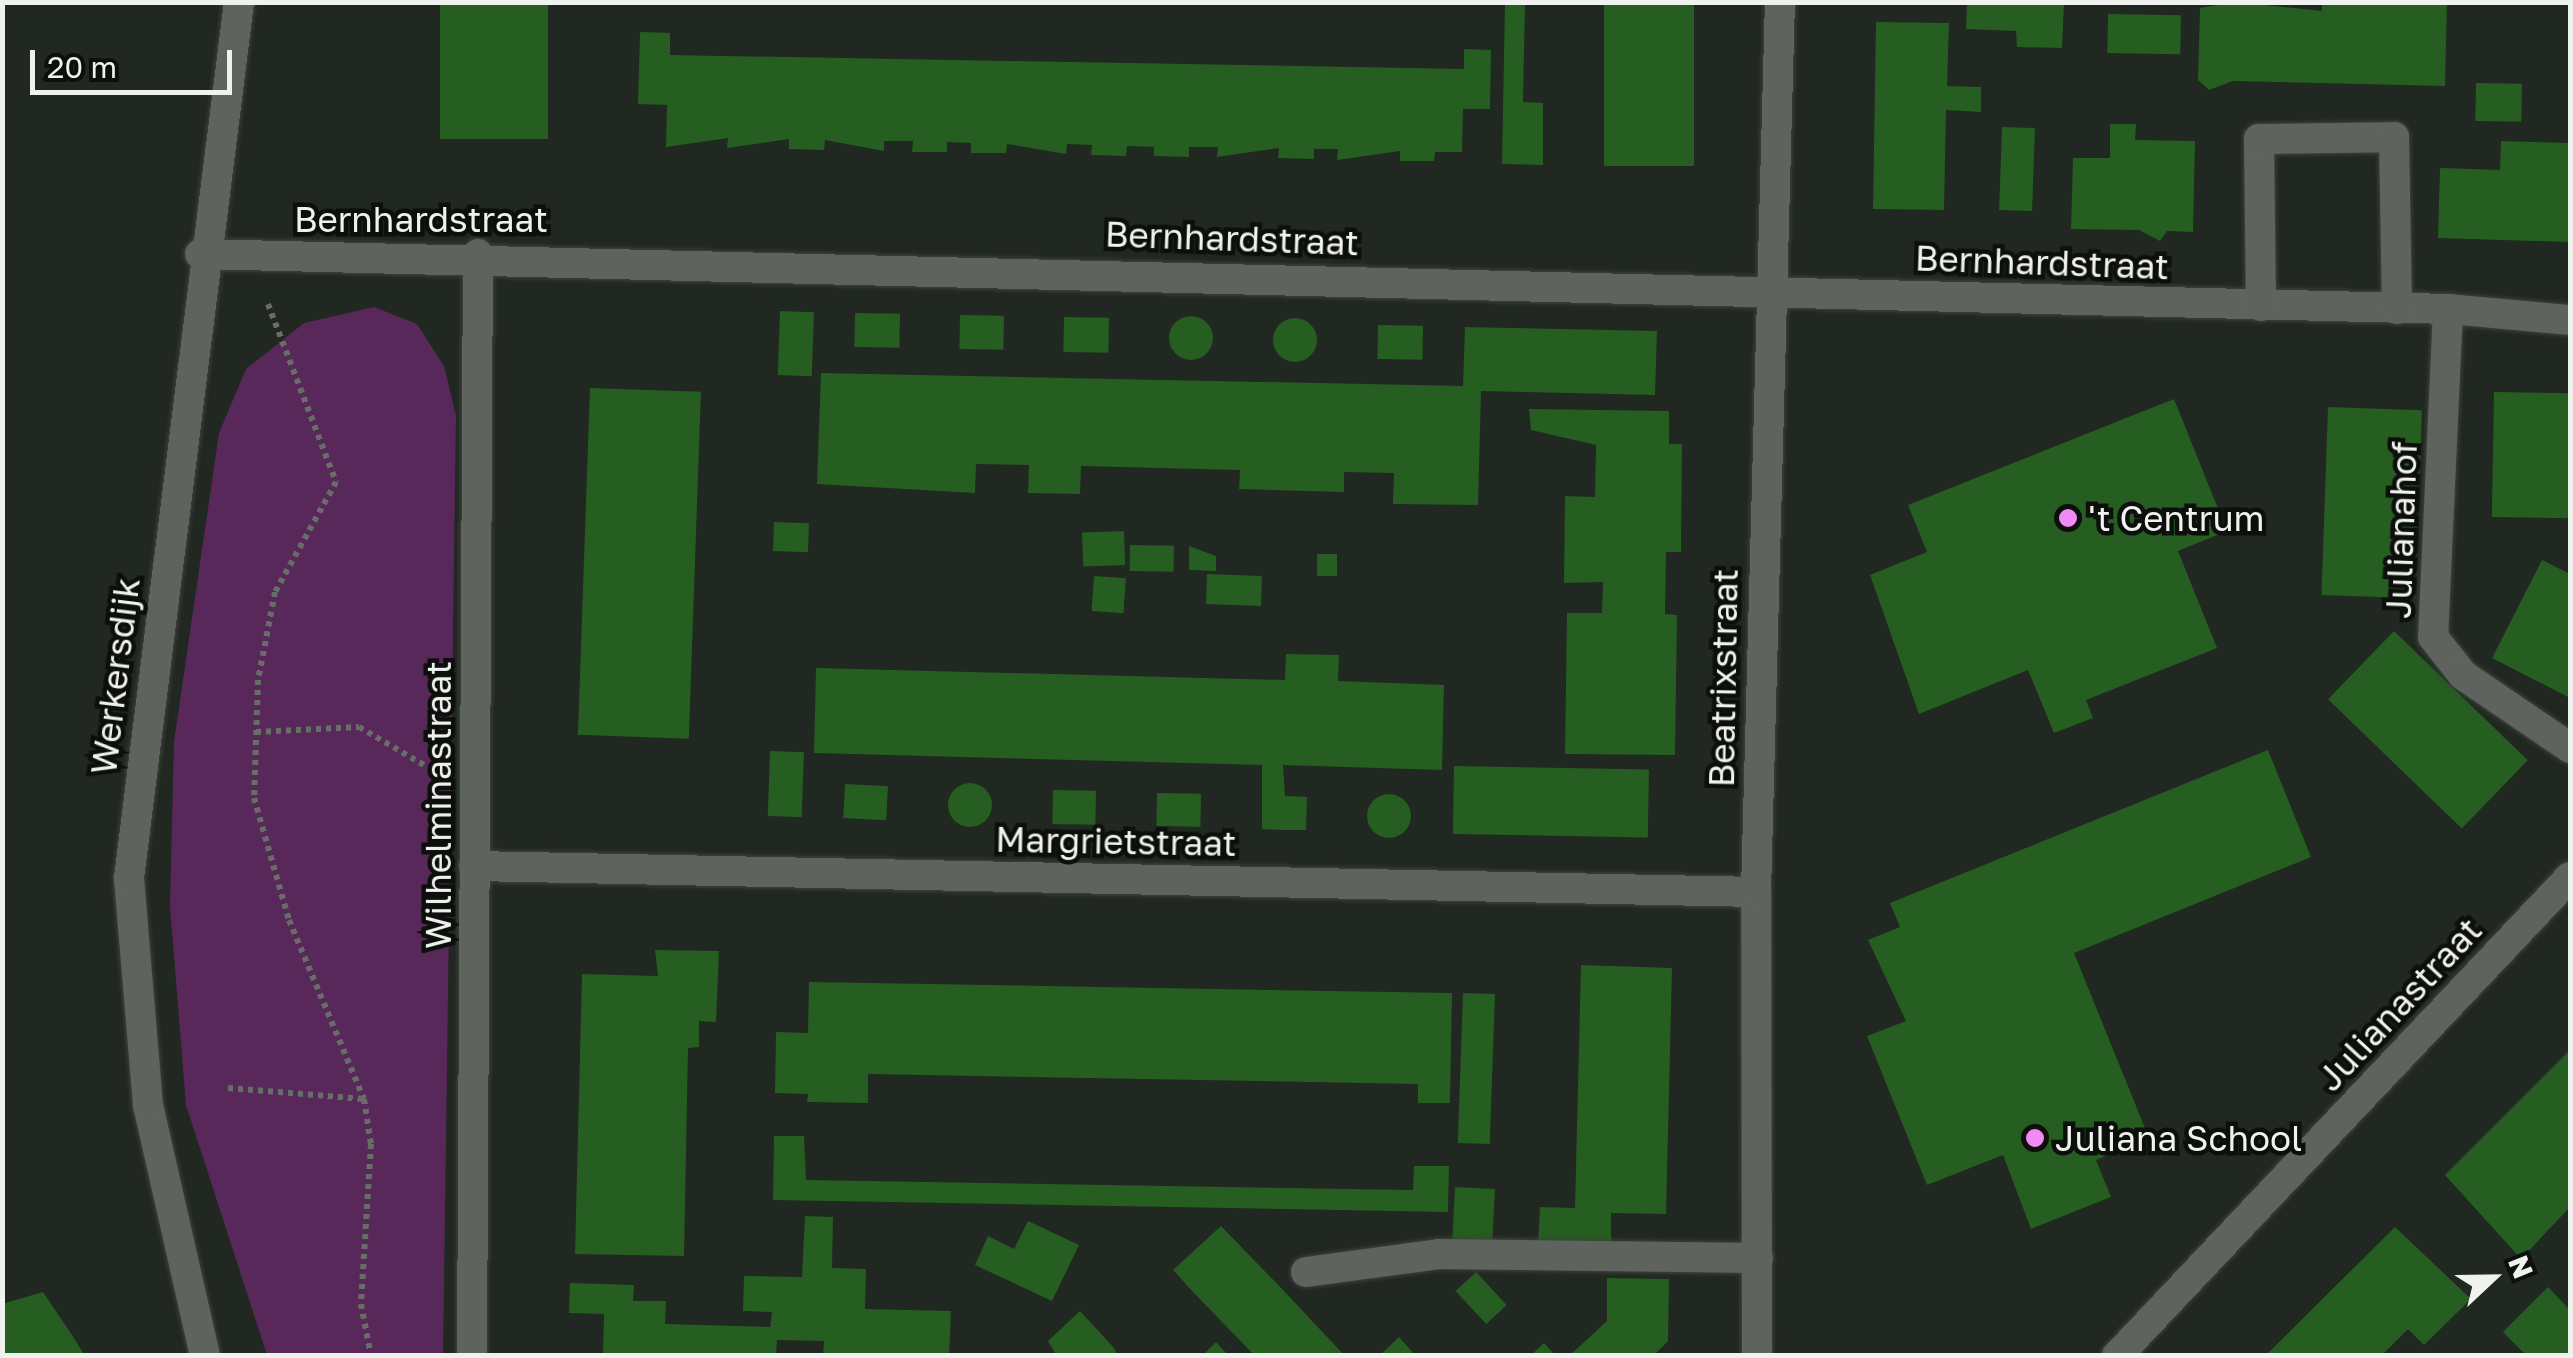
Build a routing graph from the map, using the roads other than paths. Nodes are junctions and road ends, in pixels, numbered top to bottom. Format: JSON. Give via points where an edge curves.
{"nodes":[{"id":1,"x":239,"y":2,"type":"edge"},
{"id":2,"x":1780,"y":2,"type":"edge"},
{"id":3,"x":200,"y":254,"type":"junction"},
{"id":4,"x":478,"y":254,"type":"junction"},
{"id":5,"x":1768,"y":290,"type":"junction"},
{"id":6,"x":2261,"y":306,"type":"junction"},
{"id":7,"x":2448,"y":309,"type":"junction"},
{"id":8,"x":2397,"y":310,"type":"junction"},
{"id":9,"x":2570,"y":320,"type":"edge"},
{"id":10,"x":2570,"y":748,"type":"edge"},
{"id":11,"x":474,"y":866,"type":"junction"},
{"id":12,"x":2570,"y":877,"type":"edge"},
{"id":13,"x":1756,"y":892,"type":"junction"},
{"id":14,"x":1758,"y":1258,"type":"junction"},
{"id":15,"x":1306,"y":1272,"type":"dead end"},
{"id":16,"x":204,"y":1356,"type":"edge"},
{"id":17,"x":472,"y":1356,"type":"edge"},
{"id":18,"x":1757,"y":1356,"type":"edge"},
{"id":19,"x":2117,"y":1356,"type":"edge"}],
"edges":[{"from":1,"to":3,"type":"street","name":"Werkersdijk"},
{"from":2,"to":5,"type":"street","name":"Beatrixstraat"},
{"from":3,"to":4,"type":"street","name":"Bernhardstraat"},
{"from":3,"to":16,"type":"street","name":"Werkersdijk","via":[[129,878],[148,1105]]},
{"from":4,"to":5,"type":"street","name":"Bernhardstraat"},
{"from":4,"to":11,"type":"street","name":"Wilhelminastraat"},
{"from":5,"to":6,"type":"street","name":"Bernhardstraat"},
{"from":5,"to":13,"type":"street","name":"Beatrixstraat"},
{"from":6,"to":8,"type":"street","name":"Bernhardstraat"},
{"from":6,"to":8,"type":"street","via":[[2259,139],[2394,137]]},
{"from":7,"to":8,"type":"street","name":"Bernhardstraat"},
{"from":7,"to":9,"type":"street","name":"Bernhardstraat"},
{"from":7,"to":10,"type":"street","name":"Julianahof","via":[[2434,638],[2463,675]]},
{"from":11,"to":13,"type":"street","name":"Margrietstraat"},
{"from":11,"to":17,"type":"street","name":"Wilhelminastraat"},
{"from":12,"to":19,"type":"street","name":"Julianastraat"},
{"from":13,"to":14,"type":"street","name":"Beatrixstraat"},
{"from":14,"to":15,"type":"street","via":[[1439,1254]]},
{"from":14,"to":18,"type":"street","name":"Beatrixstraat"}]}
